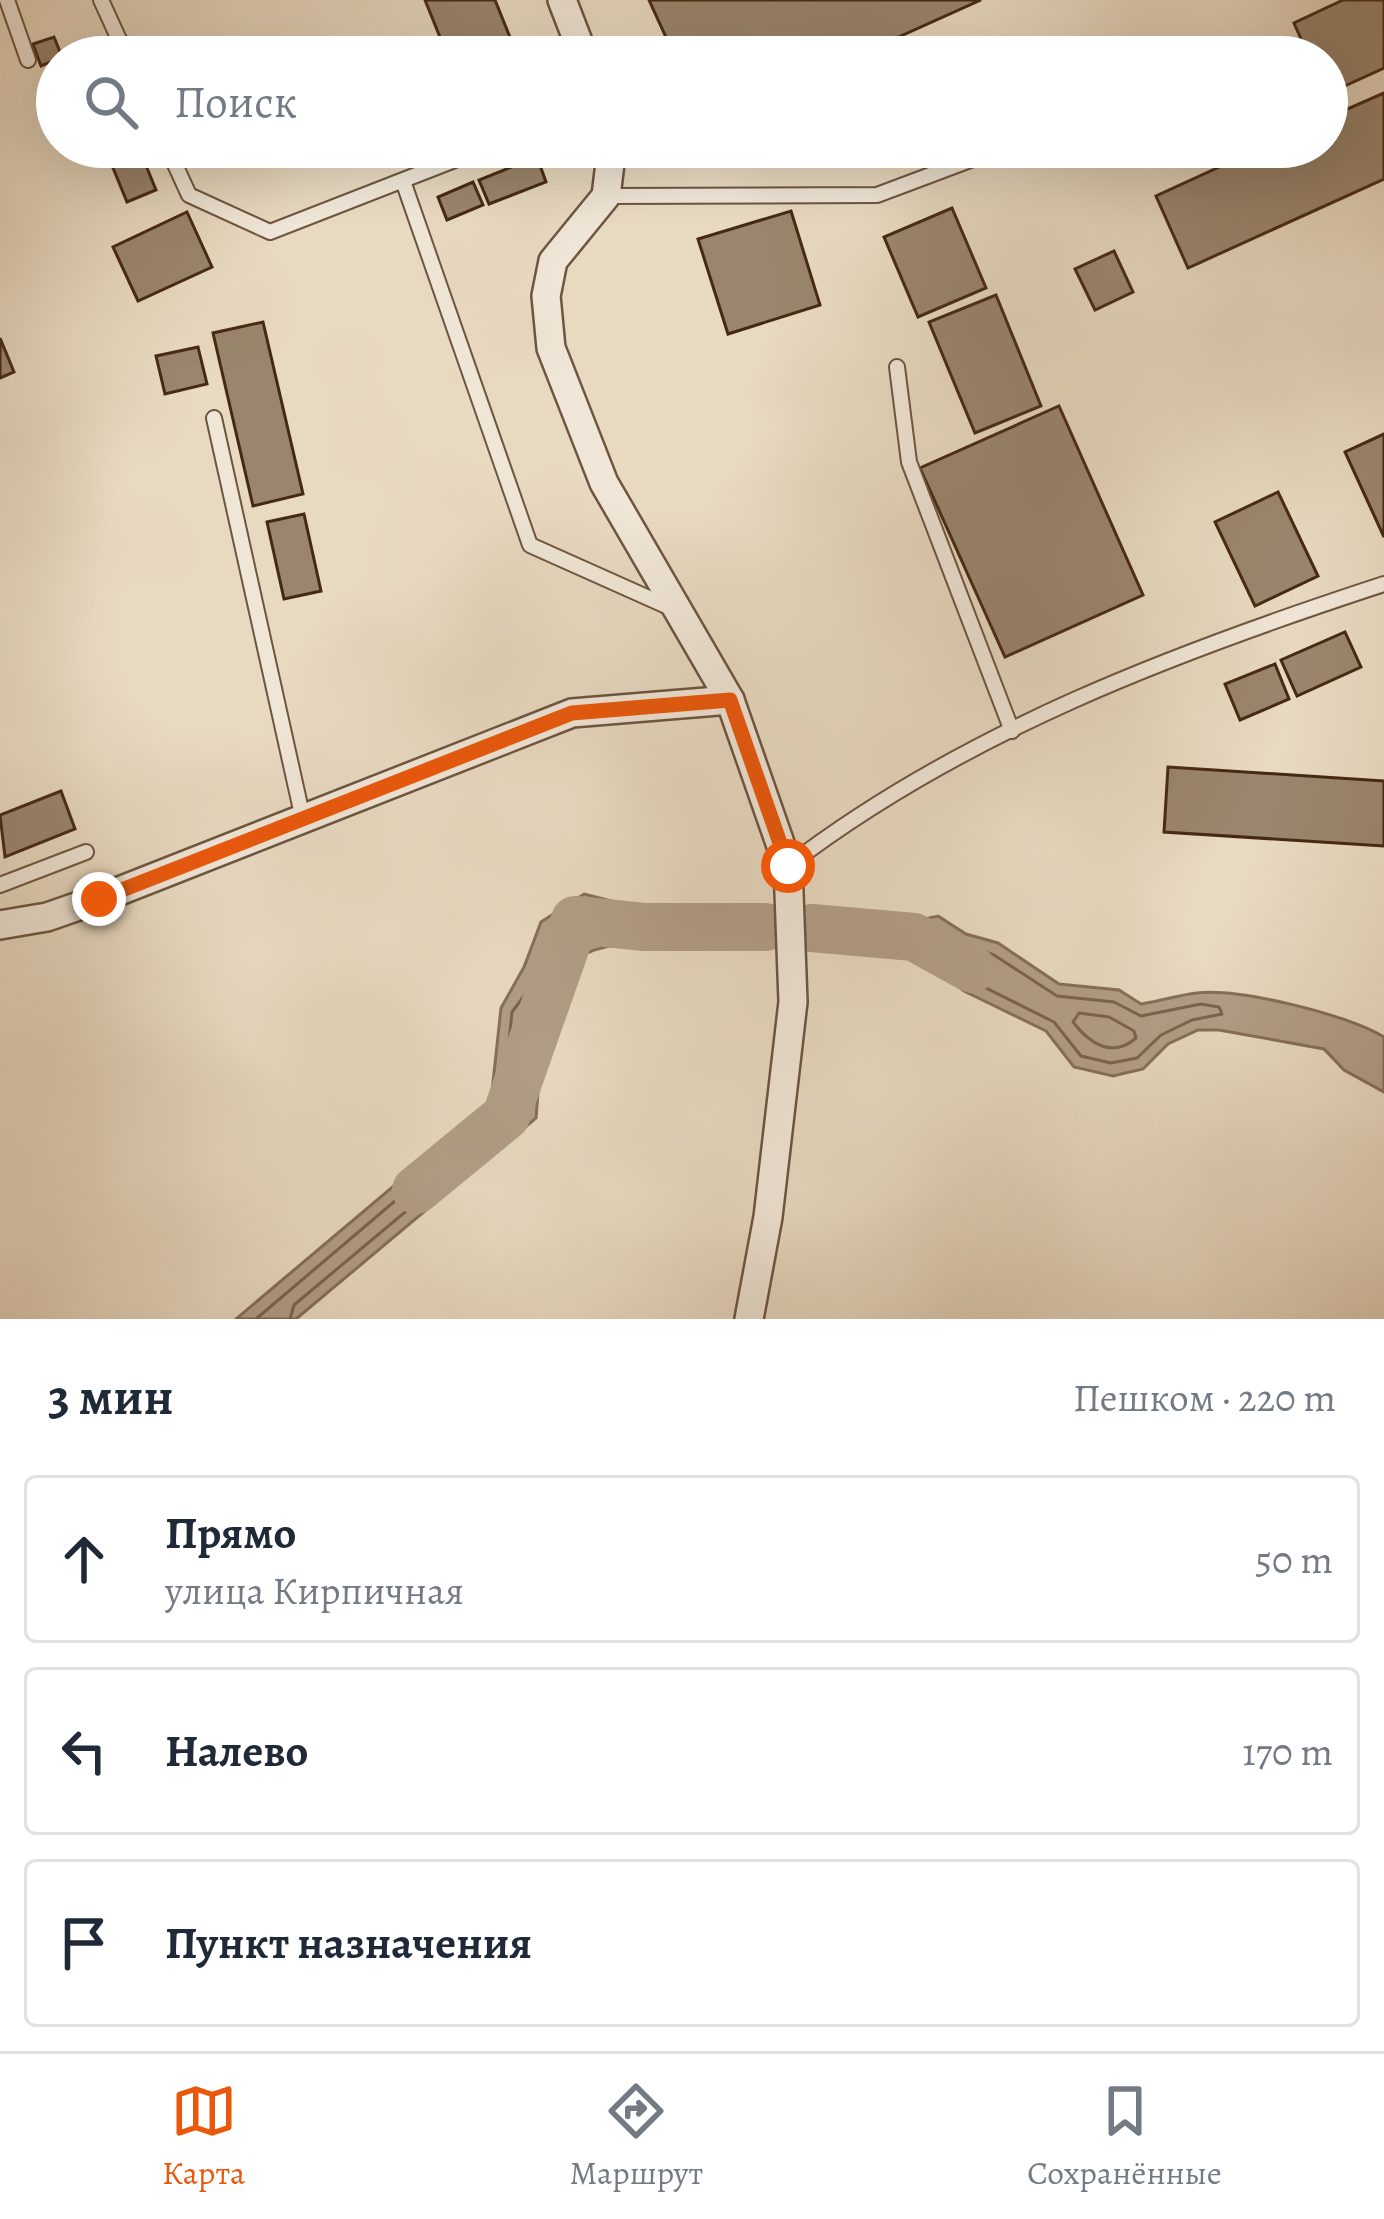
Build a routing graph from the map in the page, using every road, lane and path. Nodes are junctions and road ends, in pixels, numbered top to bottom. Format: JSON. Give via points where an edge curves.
{"nodes":[{"id":1,"x":7,"y":0,"type":"edge"},
{"id":2,"x":100,"y":0,"type":"edge"},
{"id":3,"x":562,"y":0,"type":"edge"},
{"id":4,"x":117,"y":36,"type":"edge"},
{"id":5,"x":576,"y":36,"type":"edge"},
{"id":6,"x":28,"y":60,"type":"dead end"},
{"id":7,"x":177,"y":168,"type":"edge"},
{"id":8,"x":436,"y":168,"type":"edge"},
{"id":9,"x":609,"y":168,"type":"edge"},
{"id":10,"x":949,"y":168,"type":"edge"},
{"id":11,"x":403,"y":181,"type":"junction"},
{"id":12,"x":606,"y":196,"type":"junction"},
{"id":13,"x":898,"y":368,"type":"dead end"},
{"id":14,"x":214,"y":418,"type":"dead end"},
{"id":15,"x":1384,"y":584,"type":"edge"},
{"id":16,"x":674,"y":609,"type":"junction"},
{"id":17,"x":730,"y":700,"type":"junction"},
{"id":18,"x":1012,"y":730,"type":"junction"},
{"id":19,"x":303,"y":819,"type":"junction"},
{"id":20,"x":86,"y":852,"type":"dead end"},
{"id":21,"x":788,"y":866,"type":"junction"},
{"id":22,"x":0,"y":885,"type":"edge"},
{"id":23,"x":0,"y":925,"type":"edge"},
{"id":24,"x":749,"y":1319,"type":"edge"}],
"edges":[{"from":1,"to":6,"type":"lane"},
{"from":2,"to":4,"type":"lane"},
{"from":3,"to":5,"type":"street"},
{"from":7,"to":11,"type":"lane","via":[[189,195],[270,232]]},
{"from":8,"to":11,"type":"lane"},
{"from":9,"to":12,"type":"street"},
{"from":10,"to":12,"type":"lane","via":[[877,195]]},
{"from":11,"to":16,"type":"lane","via":[[530,545]]},
{"from":12,"to":16,"type":"street","via":[[553,261],[546,296],[551,348],[604,483]]},
{"from":13,"to":18,"type":"lane","via":[[909,462]]},
{"from":14,"to":19,"type":"lane"},
{"from":15,"to":18,"type":"lane","via":[[1195,646]]},
{"from":16,"to":17,"type":"street"},
{"from":17,"to":19,"type":"street","via":[[572,713]]},
{"from":17,"to":21,"type":"street"},
{"from":18,"to":21,"type":"lane","via":[[862,809]]},
{"from":19,"to":23,"type":"street","via":[[82,905]]},
{"from":20,"to":22,"type":"lane"},
{"from":21,"to":24,"type":"street","via":[[793,1002]]}]}
